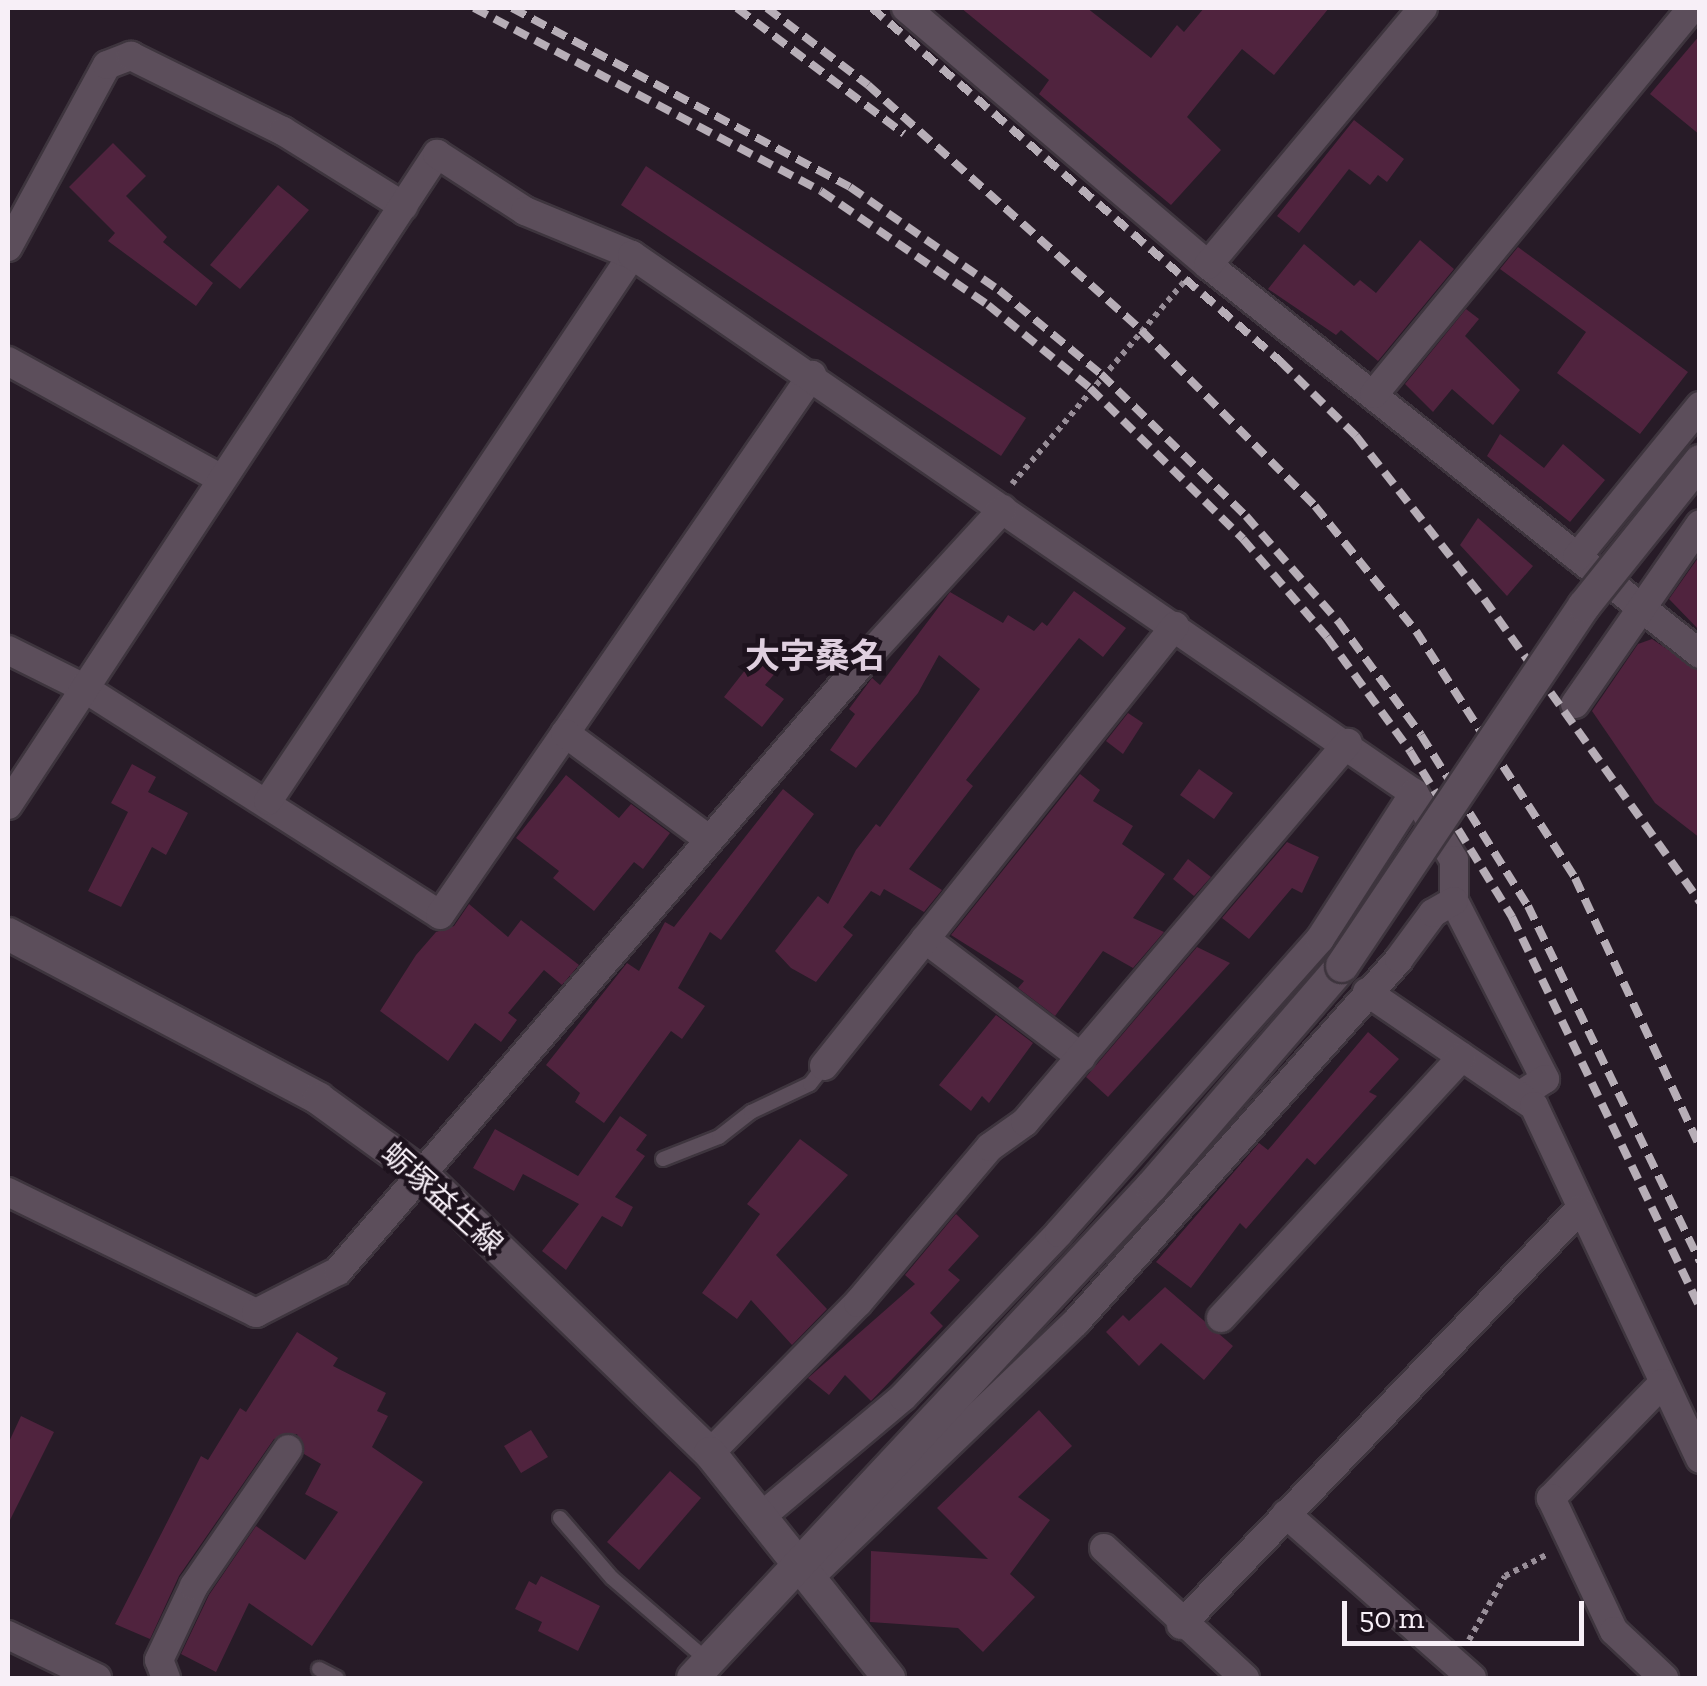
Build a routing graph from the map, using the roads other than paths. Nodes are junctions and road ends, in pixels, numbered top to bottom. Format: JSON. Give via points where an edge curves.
{"nodes":[{"id":1,"x":906,"y":8,"type":"edge"},
{"id":2,"x":1423,"y":8,"type":"edge"},
{"id":3,"x":1692,"y":8,"type":"edge"},
{"id":4,"x":403,"y":206,"type":"junction"},
{"id":5,"x":8,"y":247,"type":"edge"},
{"id":6,"x":632,"y":255,"type":"junction"},
{"id":7,"x":1208,"y":265,"type":"junction"},
{"id":8,"x":8,"y":361,"type":"edge"},
{"id":9,"x":812,"y":375,"type":"junction"},
{"id":10,"x":1374,"y":394,"type":"junction"},
{"id":11,"x":1700,"y":406,"type":"edge"},
{"id":12,"x":1700,"y":461,"type":"edge"},
{"id":13,"x":222,"y":479,"type":"junction"},
{"id":14,"x":1003,"y":509,"type":"junction"},
{"id":15,"x":1700,"y":524,"type":"edge"},
{"id":16,"x":1577,"y":556,"type":"junction"},
{"id":17,"x":1640,"y":608,"type":"junction"},
{"id":18,"x":1175,"y":626,"type":"junction"},
{"id":19,"x":8,"y":650,"type":"edge"},
{"id":20,"x":1700,"y":654,"type":"edge"},
{"id":21,"x":84,"y":688,"type":"junction"},
{"id":22,"x":1575,"y":704,"type":"dead end"},
{"id":23,"x":565,"y":732,"type":"junction"},
{"id":24,"x":1348,"y":743,"type":"junction"},
{"id":25,"x":1414,"y":793,"type":"junction"},
{"id":26,"x":268,"y":802,"type":"junction"},
{"id":27,"x":8,"y":805,"type":"edge"},
{"id":28,"x":708,"y":839,"type":"junction"},
{"id":29,"x":1454,"y":901,"type":"junction"},
{"id":30,"x":8,"y":934,"type":"edge"},
{"id":31,"x":926,"y":938,"type":"junction"},
{"id":32,"x":1367,"y":992,"type":"junction"},
{"id":33,"x":1081,"y":1056,"type":"junction"},
{"id":34,"x":1462,"y":1057,"type":"junction"},
{"id":35,"x":824,"y":1066,"type":"joint"},
{"id":36,"x":1520,"y":1096,"type":"junction"},
{"id":37,"x":662,"y":1159,"type":"dead end"},
{"id":38,"x":421,"y":1172,"type":"junction"},
{"id":39,"x":8,"y":1192,"type":"edge"},
{"id":40,"x":1579,"y":1210,"type":"junction"},
{"id":41,"x":1221,"y":1318,"type":"dead end"},
{"id":42,"x":1663,"y":1384,"type":"junction"},
{"id":43,"x":288,"y":1449,"type":"dead end"},
{"id":44,"x":710,"y":1453,"type":"junction"},
{"id":45,"x":1700,"y":1459,"type":"edge"},
{"id":46,"x":1286,"y":1514,"type":"junction"},
{"id":47,"x":763,"y":1515,"type":"junction"},
{"id":48,"x":560,"y":1518,"type":"dead end"},
{"id":49,"x":1104,"y":1548,"type":"dead end"},
{"id":50,"x":804,"y":1568,"type":"junction"},
{"id":51,"x":1181,"y":1624,"type":"junction"},
{"id":52,"x":8,"y":1634,"type":"edge"},
{"id":53,"x":1462,"y":1669,"type":"edge"},
{"id":54,"x":319,"y":1670,"type":"dead end"},
{"id":55,"x":700,"y":1670,"type":"edge"},
{"id":56,"x":80,"y":1675,"type":"edge"},
{"id":57,"x":166,"y":1678,"type":"edge"},
{"id":58,"x":337,"y":1678,"type":"edge"},
{"id":59,"x":889,"y":1678,"type":"edge"},
{"id":60,"x":1245,"y":1678,"type":"edge"},
{"id":61,"x":1664,"y":1678,"type":"edge"}],
"edges":[{"from":1,"to":7,"type":"street"},
{"from":2,"to":7,"type":"street"},
{"from":3,"to":10,"type":"street"},
{"from":4,"to":5,"type":"street","via":[[282,131],[131,56],[107,66]]},
{"from":4,"to":6,"type":"street","via":[[438,154],[525,211]]},
{"from":4,"to":13,"type":"street"},
{"from":6,"to":9,"type":"street"},
{"from":6,"to":26,"type":"street"},
{"from":7,"to":10,"type":"street"},
{"from":8,"to":13,"type":"street"},
{"from":9,"to":14,"type":"street"},
{"from":9,"to":23,"type":"street"},
{"from":10,"to":16,"type":"street"},
{"from":11,"to":16,"type":"street"},
{"from":12,"to":50,"type":"street","bridge":true,"via":[[1584,606],[1342,966]]},
{"from":13,"to":21,"type":"street"},
{"from":14,"to":18,"type":"street"},
{"from":14,"to":28,"type":"street"},
{"from":15,"to":17,"type":"street"},
{"from":16,"to":17,"type":"street"},
{"from":17,"to":20,"type":"street"},
{"from":17,"to":22,"type":"street"},
{"from":18,"to":24,"type":"street"},
{"from":18,"to":31,"type":"street"},
{"from":19,"to":21,"type":"street"},
{"from":21,"to":26,"type":"street"},
{"from":21,"to":27,"type":"street"},
{"from":23,"to":26,"type":"street","via":[[440,915]]},
{"from":23,"to":28,"type":"street"},
{"from":24,"to":25,"type":"street"},
{"from":24,"to":33,"type":"street"},
{"from":25,"to":29,"type":"street","via":[[1454,860]]},
{"from":25,"to":47,"type":"street","via":[[1320,939],[1058,1234],[903,1396]]},
{"from":28,"to":38,"type":"street"},
{"from":29,"to":32,"type":"street","via":[[1432,913]]},
{"from":29,"to":36,"type":"street","via":[[1545,1079]]},
{"from":30,"to":38,"type":"street","name":"蛎塚益生線","via":[[318,1099]]},
{"from":31,"to":33,"type":"street"},
{"from":31,"to":35,"type":"street"},
{"from":32,"to":34,"type":"street"},
{"from":32,"to":50,"type":"street","via":[[1076,1322]]},
{"from":33,"to":44,"type":"street","via":[[1025,1122],[990,1147],[824,1340]]},
{"from":34,"to":36,"type":"street"},
{"from":34,"to":41,"type":"street"},
{"from":35,"to":37,"type":"lane","via":[[810,1084],[750,1112],[719,1137]]},
{"from":36,"to":40,"type":"street","via":[[1534,1106]]},
{"from":38,"to":39,"type":"street","via":[[338,1271],[256,1312]]},
{"from":38,"to":44,"type":"street","name":"蛎塚益生線"},
{"from":40,"to":42,"type":"street"},
{"from":40,"to":46,"type":"street"},
{"from":42,"to":45,"type":"street"},
{"from":42,"to":61,"type":"street","via":[[1551,1498],[1614,1631]]},
{"from":43,"to":57,"type":"street","via":[[194,1586],[159,1660]]},
{"from":44,"to":47,"type":"street","name":"蛎塚益生線"},
{"from":46,"to":51,"type":"street"},
{"from":46,"to":53,"type":"street"},
{"from":47,"to":50,"type":"street","name":"蛎塚益生線"},
{"from":48,"to":55,"type":"lane"},
{"from":49,"to":51,"type":"street"},
{"from":50,"to":55,"type":"street"},
{"from":50,"to":59,"type":"street","name":"蛎塚益生線"},
{"from":51,"to":60,"type":"street"},
{"from":52,"to":56,"type":"street"},
{"from":54,"to":58,"type":"lane"}]}
